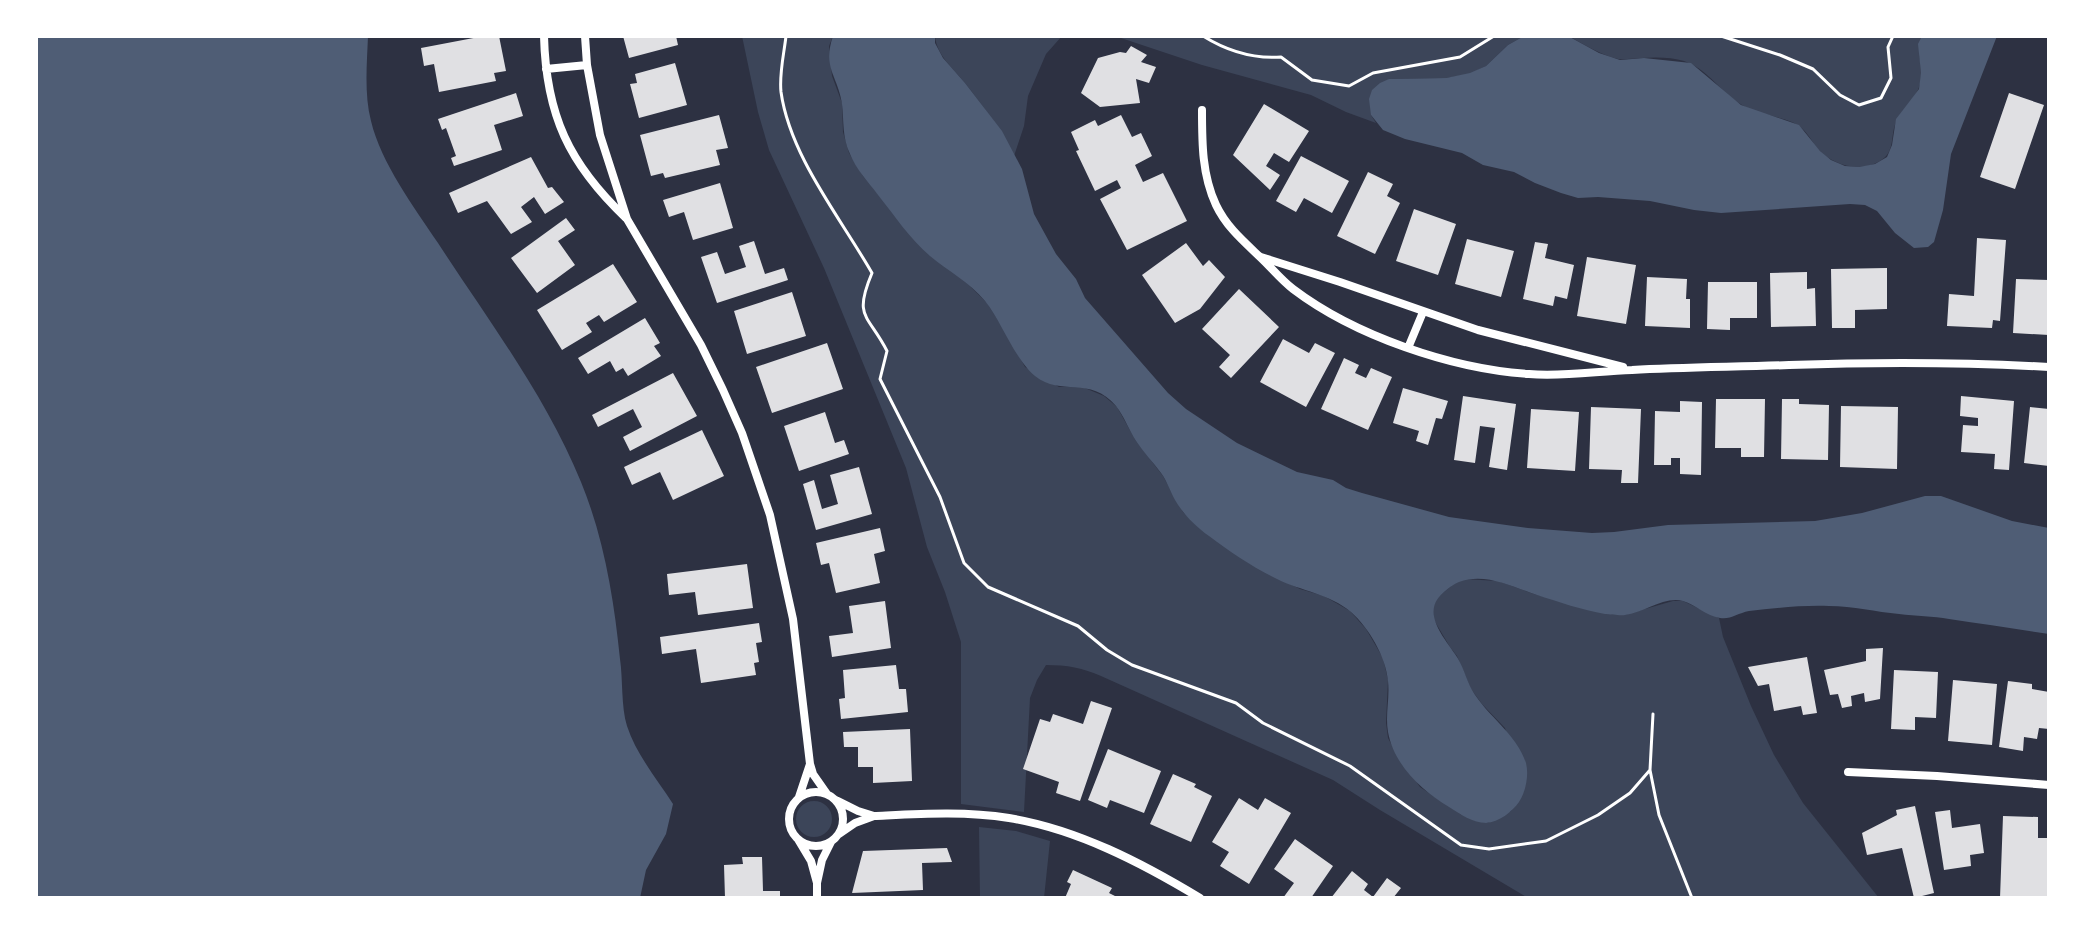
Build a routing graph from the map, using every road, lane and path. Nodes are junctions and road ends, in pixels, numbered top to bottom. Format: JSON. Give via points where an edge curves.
{"nodes":[{"id":1,"x":544,"y":36,"type":"edge"},
{"id":2,"x":585,"y":36,"type":"edge"},
{"id":3,"x":786,"y":36,"type":"edge"},
{"id":4,"x":1203,"y":36,"type":"edge"},
{"id":5,"x":1494,"y":36,"type":"edge"},
{"id":6,"x":1721,"y":36,"type":"edge"},
{"id":7,"x":1893,"y":36,"type":"edge"},
{"id":8,"x":587,"y":65,"type":"junction"},
{"id":9,"x":546,"y":69,"type":"junction"},
{"id":10,"x":1202,"y":110,"type":"dead end"},
{"id":11,"x":627,"y":219,"type":"junction"},
{"id":12,"x":1260,"y":257,"type":"junction"},
{"id":13,"x":1423,"y":312,"type":"junction"},
{"id":14,"x":1408,"y":348,"type":"junction"},
{"id":15,"x":2049,"y":367,"type":"edge"},
{"id":16,"x":1634,"y":369,"type":"junction"},
{"id":17,"x":1653,"y":714,"type":"dead end"},
{"id":18,"x":810,"y":764,"type":"junction"},
{"id":19,"x":1650,"y":770,"type":"junction"},
{"id":20,"x":1848,"y":772,"type":"dead end"},
{"id":21,"x":2049,"y":785,"type":"edge"},
{"id":22,"x":831,"y":796,"type":"junction"},
{"id":23,"x":799,"y":798,"type":"junction"},
{"id":24,"x":874,"y":816,"type":"junction"},
{"id":25,"x":838,"y":835,"type":"junction"},
{"id":26,"x":799,"y":840,"type":"junction"},
{"id":27,"x":831,"y":842,"type":"junction"},
{"id":28,"x":817,"y":883,"type":"junction"},
{"id":29,"x":817,"y":898,"type":"edge"},
{"id":30,"x":1200,"y":898,"type":"edge"},
{"id":31,"x":1692,"y":898,"type":"edge"}],
"edges":[{"from":1,"to":9,"type":"street"},
{"from":2,"to":8,"type":"street"},
{"from":3,"to":19,"type":"path","via":[[781,89],[788,122],[800,153],[872,273],[862,296],[864,316],[887,351],[880,379],[940,497],[964,563],[988,587],[1078,626],[1132,665],[1236,703],[1263,723],[1350,766],[1461,845],[1489,849],[1546,841],[1598,815],[1630,793]]},
{"from":4,"to":5,"type":"path","via":[[1222,48],[1263,59],[1281,57],[1312,80],[1349,86],[1373,73],[1460,57]]},
{"from":6,"to":7,"type":"path","via":[[1813,69],[1859,105],[1881,98],[1891,78],[1888,47]]},
{"from":8,"to":9,"type":"street"},
{"from":8,"to":11,"type":"street","via":[[600,135]]},
{"from":9,"to":11,"type":"street","via":[[568,146],[601,195]]},
{"from":10,"to":12,"type":"street","via":[[1211,193],[1226,222]]},
{"from":11,"to":18,"type":"street","via":[[701,345],[755,470],[793,619]]},
{"from":12,"to":13,"type":"street"},
{"from":12,"to":14,"type":"street","via":[[1294,290],[1329,313]]},
{"from":13,"to":14,"type":"street"},
{"from":13,"to":16,"type":"street"},
{"from":14,"to":16,"type":"street","via":[[1472,367],[1530,375]]},
{"from":15,"to":16,"type":"street","via":[[1938,363]]},
{"from":17,"to":19,"type":"path"},
{"from":18,"to":22,"type":"street"},
{"from":18,"to":23,"type":"street"},
{"from":19,"to":31,"type":"path","via":[[1659,815]]},
{"from":20,"to":21,"type":"street"},
{"from":22,"to":23,"type":"street","via":[[813,792]]},
{"from":22,"to":24,"type":"street"},
{"from":22,"to":25,"type":"street","via":[[843,812]]},
{"from":23,"to":26,"type":"street","via":[[789,819]]},
{"from":24,"to":25,"type":"street"},
{"from":24,"to":30,"type":"street","via":[[974,814],[1045,826],[1109,849]]},
{"from":25,"to":27,"type":"street"},
{"from":26,"to":27,"type":"street","via":[[815,847]]},
{"from":26,"to":28,"type":"street"},
{"from":27,"to":28,"type":"street"},
{"from":28,"to":29,"type":"street"}]}
